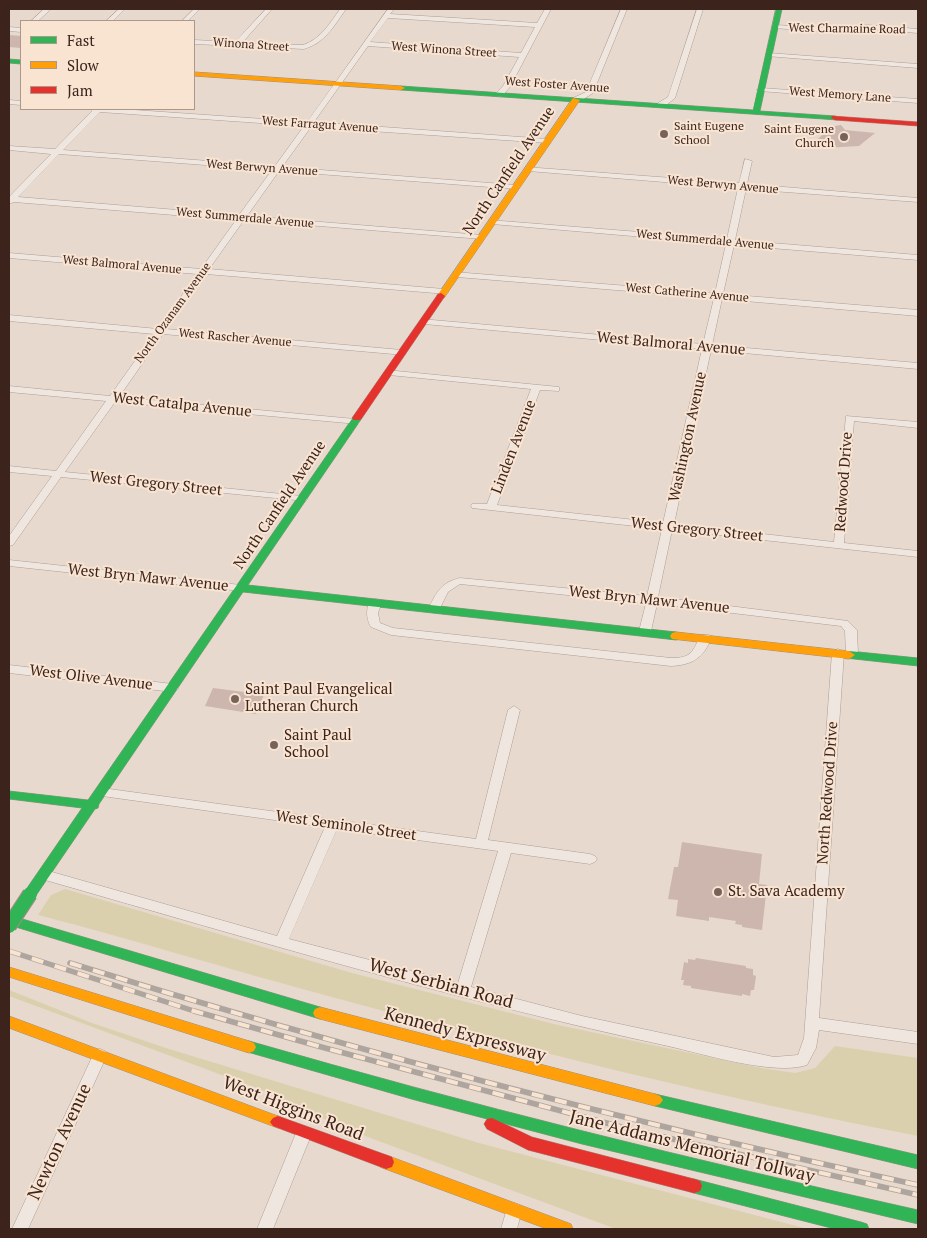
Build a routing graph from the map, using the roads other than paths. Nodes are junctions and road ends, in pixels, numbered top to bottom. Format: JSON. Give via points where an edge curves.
{"nodes":[{"id":1,"x":48,"y":9,"type":"edge"},
{"id":2,"x":122,"y":9,"type":"edge"},
{"id":3,"x":197,"y":9,"type":"edge"},
{"id":4,"x":269,"y":9,"type":"edge"},
{"id":5,"x":343,"y":9,"type":"edge"},
{"id":6,"x":391,"y":9,"type":"edge"},
{"id":7,"x":548,"y":9,"type":"edge"},
{"id":8,"x":624,"y":9,"type":"edge"},
{"id":9,"x":700,"y":9,"type":"edge"},
{"id":10,"x":779,"y":9,"type":"edge"},
{"id":11,"x":386,"y":16,"type":"junction"},
{"id":12,"x":35,"y":20,"type":"edge"},
{"id":13,"x":110,"y":20,"type":"edge"},
{"id":14,"x":186,"y":20,"type":"edge"},
{"id":15,"x":539,"y":25,"type":"junction"},
{"id":16,"x":775,"y":27,"type":"junction"},
{"id":17,"x":918,"y":31,"type":"edge"},
{"id":18,"x":195,"y":42,"type":"edge"},
{"id":19,"x":237,"y":44,"type":"junction"},
{"id":20,"x":365,"y":44,"type":"junction"},
{"id":21,"x":524,"y":55,"type":"junction"},
{"id":22,"x":768,"y":55,"type":"junction"},
{"id":23,"x":918,"y":66,"type":"edge"},
{"id":24,"x":195,"y":74,"type":"edge"},
{"id":25,"x":337,"y":84,"type":"junction"},
{"id":26,"x":761,"y":90,"type":"junction"},
{"id":27,"x":504,"y":92,"type":"junction"},
{"id":28,"x":593,"y":97,"type":"junction"},
{"id":29,"x":576,"y":100,"type":"junction"},
{"id":30,"x":918,"y":101,"type":"edge"},
{"id":31,"x":675,"y":102,"type":"junction"},
{"id":32,"x":97,"y":110,"type":"edge"},
{"id":33,"x":112,"y":110,"type":"edge"},
{"id":34,"x":756,"y":112,"type":"junction"},
{"id":35,"x":308,"y":124,"type":"junction"},
{"id":36,"x":918,"y":124,"type":"edge"},
{"id":37,"x":548,"y":141,"type":"junction"},
{"id":38,"x":9,"y":148,"type":"edge"},
{"id":39,"x":57,"y":152,"type":"junction"},
{"id":40,"x":748,"y":161,"type":"dead end"},
{"id":41,"x":276,"y":169,"type":"junction"},
{"id":42,"x":528,"y":169,"type":"junction"},
{"id":43,"x":742,"y":186,"type":"junction"},
{"id":44,"x":516,"y":187,"type":"junction"},
{"id":45,"x":10,"y":200,"type":"edge"},
{"id":46,"x":918,"y":200,"type":"edge"},
{"id":47,"x":241,"y":218,"type":"junction"},
{"id":48,"x":492,"y":222,"type":"junction"},
{"id":49,"x":482,"y":237,"type":"junction"},
{"id":50,"x":730,"y":242,"type":"junction"},
{"id":51,"x":9,"y":255,"type":"edge"},
{"id":52,"x":918,"y":258,"type":"edge"},
{"id":53,"x":203,"y":272,"type":"junction"},
{"id":54,"x":457,"y":274,"type":"junction"},
{"id":55,"x":444,"y":292,"type":"junction"},
{"id":56,"x":719,"y":296,"type":"junction"},
{"id":57,"x":918,"y":313,"type":"edge"},
{"id":58,"x":9,"y":318,"type":"edge"},
{"id":59,"x":424,"y":321,"type":"junction"},
{"id":60,"x":160,"y":332,"type":"junction"},
{"id":61,"x":708,"y":347,"type":"junction"},
{"id":62,"x":402,"y":353,"type":"junction"},
{"id":63,"x":918,"y":366,"type":"edge"},
{"id":64,"x":389,"y":372,"type":"junction"},
{"id":65,"x":536,"y":387,"type":"junction"},
{"id":66,"x":9,"y":389,"type":"edge"},
{"id":67,"x":556,"y":389,"type":"dead end"},
{"id":68,"x":112,"y":398,"type":"junction"},
{"id":69,"x":355,"y":422,"type":"junction"},
{"id":70,"x":918,"y":425,"type":"edge"},
{"id":71,"x":9,"y":469,"type":"edge"},
{"id":72,"x":58,"y":474,"type":"junction"},
{"id":73,"x":302,"y":499,"type":"junction"},
{"id":74,"x":476,"y":506,"type":"dead end"},
{"id":75,"x":491,"y":508,"type":"junction"},
{"id":76,"x":668,"y":527,"type":"junction"},
{"id":77,"x":9,"y":543,"type":"edge"},
{"id":78,"x":839,"y":546,"type":"junction"},
{"id":79,"x":918,"y":554,"type":"edge"},
{"id":80,"x":9,"y":563,"type":"edge"},
{"id":81,"x":242,"y":588,"type":"junction"},
{"id":82,"x":652,"y":600,"type":"junction"},
{"id":83,"x":376,"y":602,"type":"junction"},
{"id":84,"x":435,"y":608,"type":"junction"},
{"id":85,"x":645,"y":631,"type":"junction"},
{"id":86,"x":705,"y":638,"type":"junction"},
{"id":87,"x":838,"y":652,"type":"junction"},
{"id":88,"x":852,"y":654,"type":"junction"},
{"id":89,"x":918,"y":662,"type":"edge"},
{"id":90,"x":9,"y":669,"type":"edge"},
{"id":91,"x":173,"y":688,"type":"junction"},
{"id":92,"x":514,"y":710,"type":"dead end"},
{"id":93,"x":102,"y":792,"type":"junction"},
{"id":94,"x":9,"y":795,"type":"edge"},
{"id":95,"x":93,"y":806,"type":"junction"},
{"id":96,"x":333,"y":824,"type":"junction"},
{"id":97,"x":481,"y":844,"type":"junction"},
{"id":98,"x":506,"y":847,"type":"junction"},
{"id":99,"x":590,"y":859,"type":"dead end"},
{"id":100,"x":45,"y":875,"type":"junction"},
{"id":101,"x":9,"y":920,"type":"edge"},
{"id":102,"x":9,"y":926,"type":"edge"},
{"id":103,"x":281,"y":942,"type":"junction"},
{"id":104,"x":9,"y":972,"type":"edge"},
{"id":105,"x":463,"y":990,"type":"junction"},
{"id":106,"x":9,"y":1022,"type":"edge"},
{"id":107,"x":811,"y":1023,"type":"junction"},
{"id":108,"x":918,"y":1038,"type":"edge"},
{"id":109,"x":100,"y":1055,"type":"junction"},
{"id":110,"x":459,"y":1107,"type":"junction"},
{"id":111,"x":304,"y":1133,"type":"junction"},
{"id":112,"x":918,"y":1162,"type":"edge"},
{"id":113,"x":514,"y":1210,"type":"junction"},
{"id":114,"x":918,"y":1217,"type":"edge"},
{"id":115,"x":20,"y":1229,"type":"edge"},
{"id":116,"x":265,"y":1229,"type":"edge"},
{"id":117,"x":509,"y":1229,"type":"edge"},
{"id":118,"x":565,"y":1229,"type":"edge"},
{"id":119,"x":861,"y":1229,"type":"edge"}],
"edges":[{"from":1,"to":12,"type":"street"},
{"from":2,"to":13,"type":"street"},
{"from":3,"to":14,"type":"street"},
{"from":4,"to":19,"type":"street"},
{"from":5,"to":19,"type":"street","name":"Winona Street","via":[[316,43],[309,47]]},
{"from":6,"to":11,"type":"street","name":"North Ozanam Avenue"},
{"from":7,"to":15,"type":"street"},
{"from":8,"to":28,"type":"street"},
{"from":9,"to":31,"type":"street"},
{"from":10,"to":16,"type":"main road"},
{"from":11,"to":15,"type":"street"},
{"from":11,"to":20,"type":"street","name":"North Ozanam Avenue"},
{"from":15,"to":21,"type":"street"},
{"from":16,"to":17,"type":"street","name":"West Charmaine Road","via":[[830,30],[867,27]]},
{"from":16,"to":22,"type":"main road"},
{"from":18,"to":19,"type":"street","name":"Winona Street"},
{"from":20,"to":21,"type":"street","name":"West Winona Street"},
{"from":20,"to":25,"type":"street","name":"North Ozanam Avenue"},
{"from":21,"to":27,"type":"street"},
{"from":22,"to":23,"type":"street"},
{"from":22,"to":26,"type":"main road"},
{"from":24,"to":25,"type":"main road","name":"West Foster Avenue"},
{"from":25,"to":27,"type":"main road","name":"West Foster Avenue"},
{"from":25,"to":35,"type":"street","name":"North Ozanam Avenue"},
{"from":26,"to":30,"type":"street","name":"West Memory Lane"},
{"from":26,"to":34,"type":"main road"},
{"from":27,"to":29,"type":"main road","name":"West Foster Avenue"},
{"from":28,"to":29,"type":"main road","name":"West Foster Avenue"},
{"from":28,"to":31,"type":"main road","name":"West Foster Avenue","via":[[661,105]]},
{"from":29,"to":37,"type":"main road","name":"North Canfield Avenue"},
{"from":31,"to":34,"type":"main road","name":"West Foster Avenue"},
{"from":32,"to":39,"type":"street"},
{"from":33,"to":35,"type":"street","name":"West Farragut Avenue"},
{"from":34,"to":36,"type":"main road","name":"West Foster Avenue"},
{"from":35,"to":37,"type":"street","name":"West Farragut Avenue"},
{"from":35,"to":41,"type":"street","name":"North Ozanam Avenue"},
{"from":37,"to":42,"type":"main road","name":"North Canfield Avenue"},
{"from":38,"to":39,"type":"street","name":"West Berwyn Avenue"},
{"from":39,"to":41,"type":"street","name":"West Berwyn Avenue"},
{"from":39,"to":45,"type":"street"},
{"from":40,"to":43,"type":"street","name":"Washington Avenue"},
{"from":41,"to":44,"type":"street","name":"West Berwyn Avenue"},
{"from":41,"to":47,"type":"street","name":"North Ozanam Avenue"},
{"from":42,"to":43,"type":"street","name":"West Berwyn Avenue"},
{"from":42,"to":44,"type":"main road","name":"North Canfield Avenue"},
{"from":43,"to":46,"type":"street","name":"West Berwyn Avenue"},
{"from":43,"to":50,"type":"street","name":"Washington Avenue"},
{"from":44,"to":48,"type":"main road","name":"North Canfield Avenue"},
{"from":45,"to":47,"type":"street","name":"West Summerdale Avenue"},
{"from":47,"to":49,"type":"street","name":"West Summerdale Avenue"},
{"from":47,"to":53,"type":"street","name":"North Ozanam Avenue"},
{"from":48,"to":49,"type":"main road","name":"North Canfield Avenue"},
{"from":48,"to":50,"type":"street","name":"West Summerdale Avenue"},
{"from":49,"to":54,"type":"main road","name":"North Canfield Avenue"},
{"from":50,"to":52,"type":"street","name":"West Summerdale Avenue"},
{"from":50,"to":56,"type":"street","name":"Washington Avenue"},
{"from":51,"to":53,"type":"street","name":"West Balmoral Avenue"},
{"from":53,"to":55,"type":"street","name":"West Balmoral Avenue"},
{"from":53,"to":60,"type":"street","name":"North Ozanam Avenue"},
{"from":54,"to":55,"type":"main road","name":"North Canfield Avenue"},
{"from":54,"to":56,"type":"street","name":"West Catherine Avenue"},
{"from":55,"to":59,"type":"main road","name":"North Canfield Avenue"},
{"from":56,"to":57,"type":"street","name":"West Catherine Avenue"},
{"from":56,"to":61,"type":"street","name":"Washington Avenue"},
{"from":58,"to":60,"type":"street","name":"West Rascher Avenue"},
{"from":59,"to":61,"type":"street","name":"West Balmoral Avenue"},
{"from":59,"to":62,"type":"main road","name":"North Canfield Avenue"},
{"from":60,"to":62,"type":"street","name":"West Rascher Avenue"},
{"from":60,"to":68,"type":"street","name":"North Ozanam Avenue"},
{"from":61,"to":63,"type":"street","name":"West Balmoral Avenue"},
{"from":61,"to":76,"type":"street","name":"Washington Avenue"},
{"from":62,"to":64,"type":"main road","name":"North Canfield Avenue"},
{"from":64,"to":65,"type":"street"},
{"from":64,"to":69,"type":"main road","name":"North Canfield Avenue"},
{"from":65,"to":67,"type":"street"},
{"from":65,"to":75,"type":"street","name":"Linden Avenue"},
{"from":66,"to":68,"type":"street","name":"West Catalpa Avenue"},
{"from":68,"to":69,"type":"street","name":"West Catalpa Avenue"},
{"from":68,"to":72,"type":"street","name":"North Ozanam Avenue"},
{"from":69,"to":73,"type":"main road","name":"North Canfield Avenue"},
{"from":70,"to":78,"type":"street","name":"Redwood Drive","via":[[849,418]]},
{"from":71,"to":72,"type":"street","name":"West Gregory Street"},
{"from":72,"to":73,"type":"street","name":"West Gregory Street"},
{"from":72,"to":77,"type":"street","name":"North Ozanam Avenue"},
{"from":73,"to":81,"type":"main road","name":"North Canfield Avenue"},
{"from":74,"to":75,"type":"street","name":"West Gregory Street"},
{"from":75,"to":76,"type":"street","name":"West Gregory Street"},
{"from":76,"to":78,"type":"street","name":"West Gregory Street"},
{"from":76,"to":82,"type":"street","name":"Washington Avenue"},
{"from":78,"to":79,"type":"street","name":"West Gregory Street"},
{"from":80,"to":81,"type":"street","name":"West Bryn Mawr Avenue"},
{"from":81,"to":83,"type":"main road","name":"West Bryn Mawr Avenue"},
{"from":81,"to":91,"type":"main road","name":"North Canfield Avenue"},
{"from":82,"to":84,"type":"street","name":"West Bryn Mawr Avenue","via":[[460,581],[442,590]]},
{"from":82,"to":85,"type":"street","name":"Washington Avenue"},
{"from":82,"to":88,"type":"street","name":"West Bryn Mawr Avenue","via":[[844,623],[851,630]]},
{"from":83,"to":84,"type":"main road","name":"West Bryn Mawr Avenue"},
{"from":83,"to":86,"type":"street","via":[[372,613],[375,625],[391,631],[662,661],[692,659],[702,648]]},
{"from":84,"to":85,"type":"main road","name":"West Bryn Mawr Avenue"},
{"from":85,"to":86,"type":"main road","name":"West Bryn Mawr Avenue"},
{"from":86,"to":87,"type":"main road","name":"West Bryn Mawr Avenue"},
{"from":87,"to":88,"type":"main road","name":"West Bryn Mawr Avenue"},
{"from":87,"to":107,"type":"street","name":"North Redwood Drive"},
{"from":88,"to":89,"type":"main road","name":"West Bryn Mawr Avenue"},
{"from":90,"to":91,"type":"street","name":"West Olive Avenue"},
{"from":91,"to":93,"type":"main road","name":"North Canfield Avenue"},
{"from":92,"to":97,"type":"street"},
{"from":93,"to":95,"type":"main road","name":"North Canfield Avenue"},
{"from":93,"to":96,"type":"street","name":"West Seminole Street"},
{"from":94,"to":95,"type":"main road"},
{"from":95,"to":100,"type":"main road","name":"North Canfield Avenue"},
{"from":96,"to":97,"type":"street","name":"West Seminole Street"},
{"from":96,"to":103,"type":"street"},
{"from":97,"to":98,"type":"street","name":"West Seminole Street"},
{"from":98,"to":99,"type":"street","name":"West Seminole Street"},
{"from":98,"to":105,"type":"street"},
{"from":100,"to":102,"type":"main road","name":"North Canfield Avenue","bridge":true},
{"from":100,"to":103,"type":"street","name":"West Serbian Road"},
{"from":101,"to":112,"type":"main road","name":"Kennedy Expressway","via":[[385,1032],[656,1102]]},
{"from":103,"to":105,"type":"street","name":"West Serbian Road"},
{"from":104,"to":110,"type":"main road","via":[[242,1046]]},
{"from":105,"to":107,"type":"street","name":"West Serbian Road","via":[[582,1022],[774,1063],[802,1061],[812,1042]]},
{"from":106,"to":109,"type":"main road","name":"West Higgins Road"},
{"from":107,"to":108,"type":"street"},
{"from":109,"to":111,"type":"main road","name":"West Higgins Road"},
{"from":109,"to":115,"type":"street","name":"Newton Avenue"},
{"from":110,"to":114,"type":"main road","name":"Jane Addams Memorial Tollway","via":[[644,1155]]},
{"from":110,"to":119,"type":"main road","via":[[528,1143]]},
{"from":111,"to":113,"type":"main road","name":"West Higgins Road"},
{"from":111,"to":116,"type":"street"},
{"from":113,"to":117,"type":"street"},
{"from":113,"to":118,"type":"main road","name":"West Higgins Road"}]}
